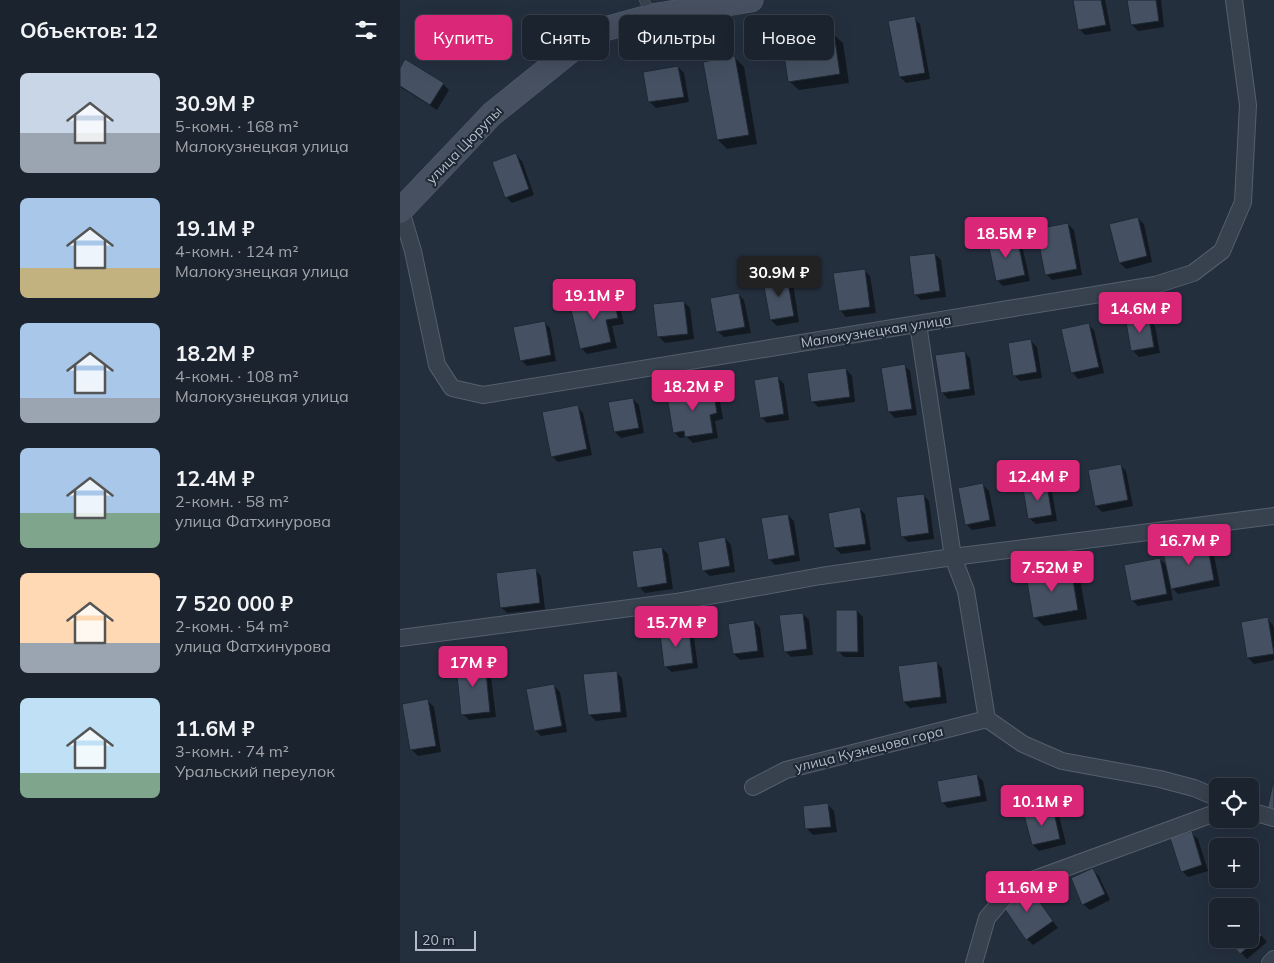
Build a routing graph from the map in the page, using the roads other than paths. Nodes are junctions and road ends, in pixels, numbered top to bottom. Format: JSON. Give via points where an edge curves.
{"nodes":[{"id":1,"x":751,"y":0,"type":"edge"},
{"id":2,"x":1234,"y":0,"type":"edge"},
{"id":3,"x":648,"y":8,"type":"edge"},
{"id":4,"x":400,"y":211,"type":"edge"},
{"id":5,"x":918,"y":324,"type":"junction"},
{"id":6,"x":1274,"y":516,"type":"edge"},
{"id":7,"x":953,"y":557,"type":"junction"},
{"id":8,"x":400,"y":638,"type":"edge"},
{"id":9,"x":987,"y":719,"type":"junction"},
{"id":10,"x":754,"y":788,"type":"dead end"},
{"id":11,"x":1209,"y":794,"type":"edge"},
{"id":12,"x":1259,"y":814,"type":"edge"},
{"id":13,"x":1209,"y":815,"type":"edge"},
{"id":14,"x":1274,"y":818,"type":"edge"},
{"id":15,"x":1274,"y":959,"type":"edge"},
{"id":16,"x":974,"y":963,"type":"edge"},
{"id":17,"x":1270,"y":963,"type":"edge"}],
"edges":[{"from":1,"to":3,"type":"street","name":"улица Цюрупы"},
{"from":2,"to":5,"type":"street","name":"Малокузнецкая улица","via":[[1248,105],[1242,202],[1222,251],[1193,273],[1154,284]]},
{"from":3,"to":4,"type":"street","name":"улица Цюрупы","via":[[594,32],[492,114]]},
{"from":4,"to":5,"type":"street","name":"Малокузнецкая улица","via":[[413,251],[438,365],[452,388],[483,396]]},
{"from":5,"to":7,"type":"street"},
{"from":6,"to":7,"type":"street"},
{"from":7,"to":8,"type":"street","via":[[676,602]]},
{"from":7,"to":9,"type":"street","via":[[966,591]]},
{"from":9,"to":10,"type":"street","name":"улица Кузнецова гора","via":[[786,770]]},
{"from":9,"to":11,"type":"street","via":[[1023,744],[1062,761],[1160,779]]},
{"from":12,"to":14,"type":"street"},
{"from":13,"to":16,"type":"street","via":[[1012,888],[986,918]]},
{"from":15,"to":17,"type":"street"}]}
